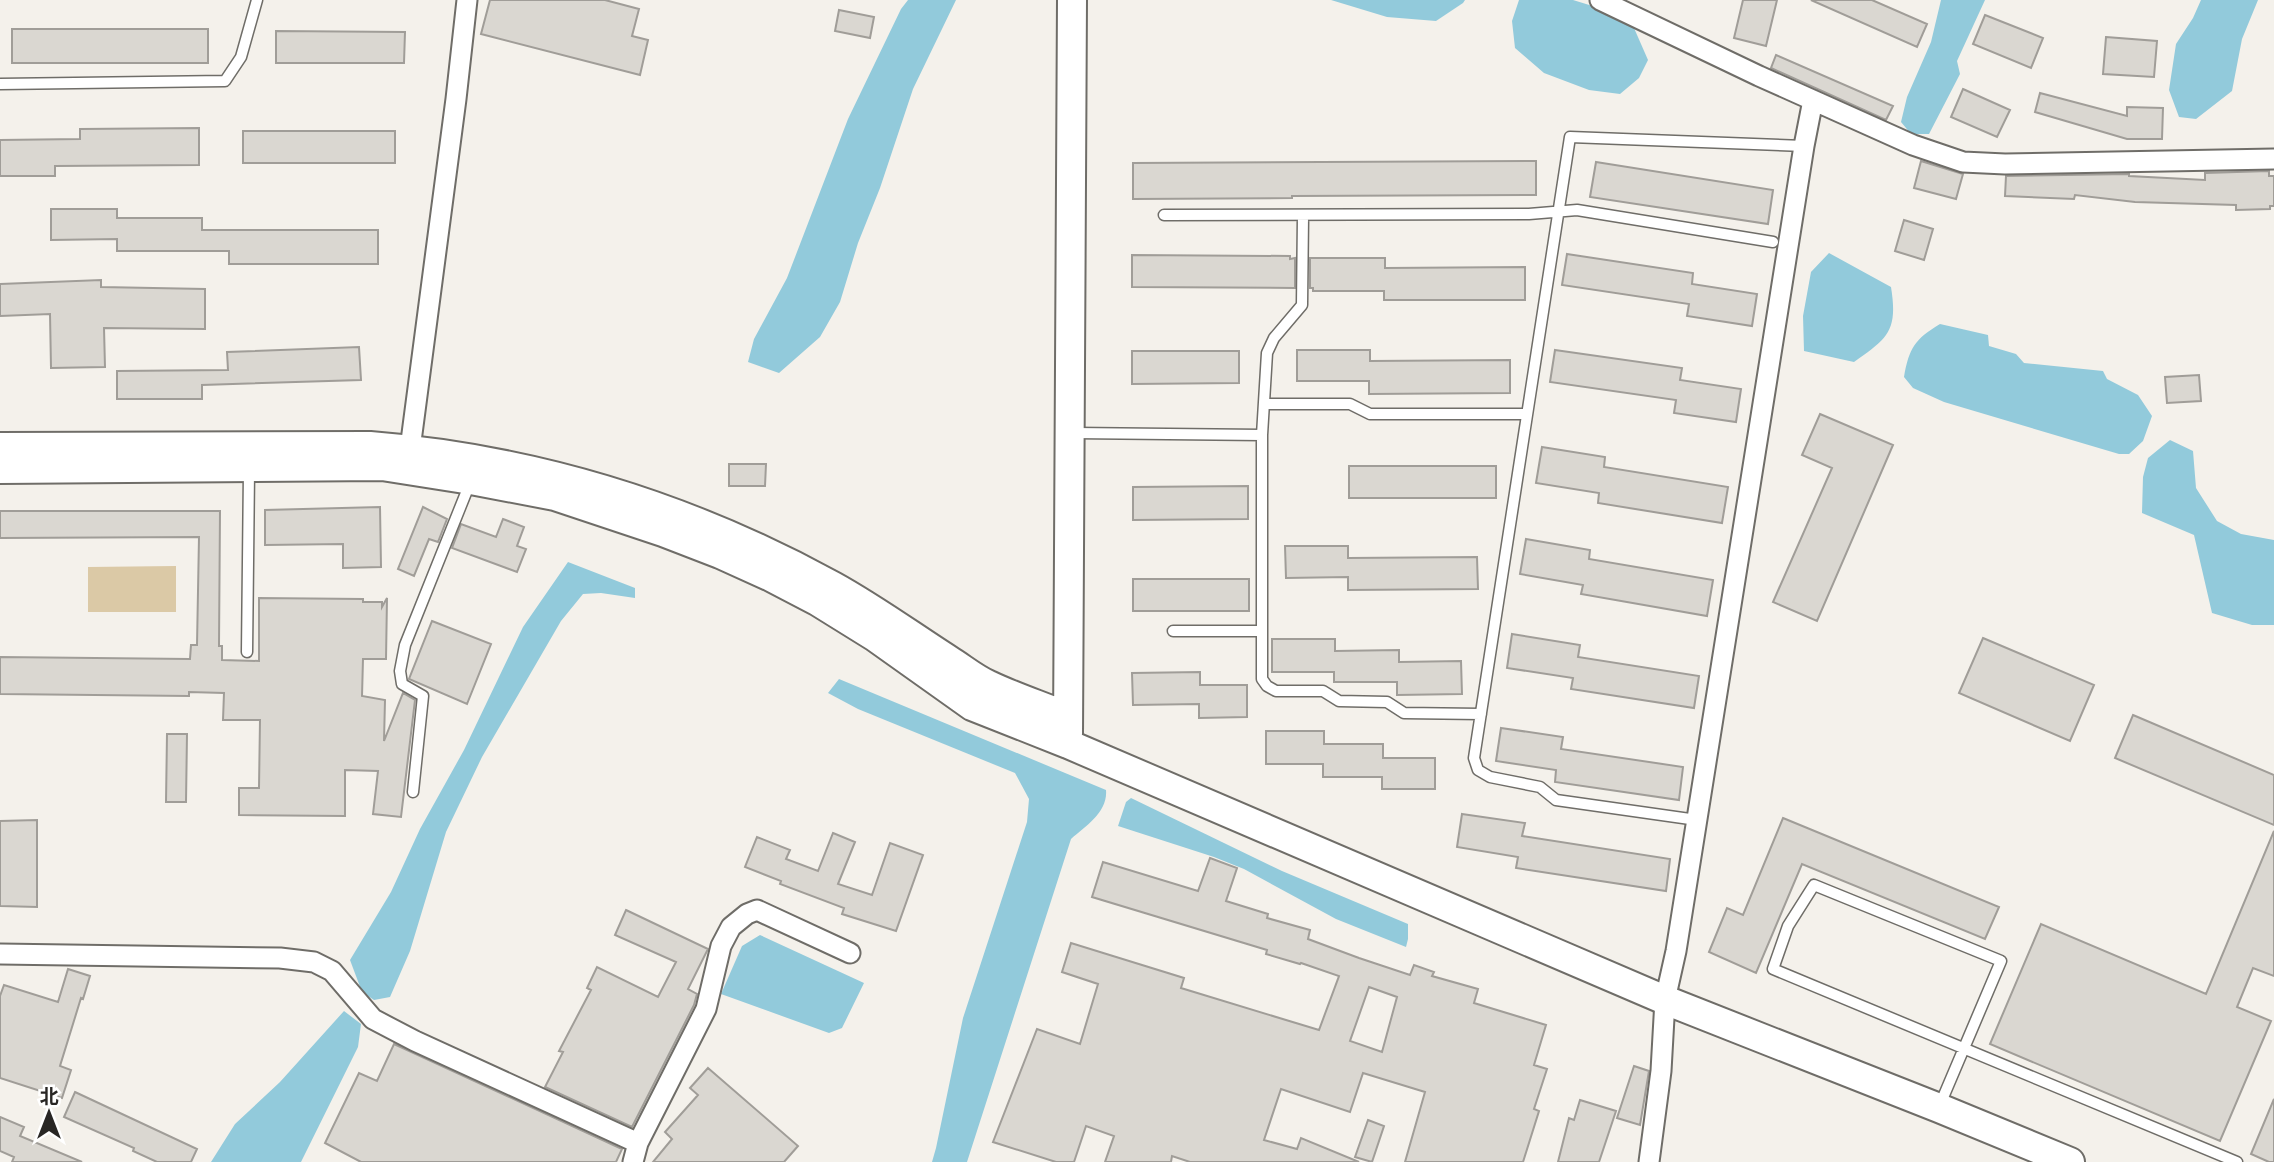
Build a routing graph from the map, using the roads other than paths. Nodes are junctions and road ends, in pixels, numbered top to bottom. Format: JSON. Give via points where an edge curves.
{"nodes":[{"id":1,"x":257,"y":0,"type":"edge"},
{"id":2,"x":467,"y":0,"type":"edge"},
{"id":3,"x":1072,"y":0,"type":"edge"},
{"id":4,"x":1600,"y":0,"type":"edge"},
{"id":5,"x":0,"y":84,"type":"edge"},
{"id":6,"x":1813,"y":100,"type":"junction"},
{"id":7,"x":1804,"y":146,"type":"junction"},
{"id":8,"x":2274,"y":159,"type":"edge"},
{"id":9,"x":1559,"y":211,"type":"junction"},
{"id":10,"x":1164,"y":215,"type":"dead end"},
{"id":11,"x":1303,"y":216,"type":"junction"},
{"id":12,"x":1773,"y":242,"type":"dead end"},
{"id":13,"x":1264,"y":404,"type":"junction"},
{"id":14,"x":1527,"y":414,"type":"junction"},
{"id":15,"x":1070,"y":433,"type":"junction"},
{"id":16,"x":1262,"y":435,"type":"junction"},
{"id":17,"x":0,"y":447,"type":"edge"},
{"id":18,"x":410,"y":449,"type":"junction"},
{"id":19,"x":249,"y":467,"type":"junction"},
{"id":20,"x":0,"y":469,"type":"edge"},
{"id":21,"x":471,"y":480,"type":"junction"},
{"id":22,"x":1172,"y":631,"type":"dead end"},
{"id":23,"x":1262,"y":631,"type":"junction"},
{"id":24,"x":247,"y":652,"type":"dead end"},
{"id":25,"x":1481,"y":714,"type":"junction"},
{"id":26,"x":1068,"y":730,"type":"junction"},
{"id":27,"x":413,"y":792,"type":"dead end"},
{"id":28,"x":1697,"y":820,"type":"junction"},
{"id":29,"x":850,"y":953,"type":"dead end"},
{"id":30,"x":0,"y":954,"type":"edge"},
{"id":31,"x":1665,"y":1000,"type":"junction"},
{"id":32,"x":1965,"y":1050,"type":"junction"},
{"id":33,"x":1939,"y":1108,"type":"junction"},
{"id":34,"x":636,"y":1153,"type":"edge"},
{"id":35,"x":1649,"y":1162,"type":"edge"},
{"id":36,"x":2070,"y":1162,"type":"edge"},
{"id":37,"x":2237,"y":1162,"type":"edge"}],
"edges":[{"from":1,"to":5,"type":"lane","via":[[241,57],[225,81]]},
{"from":2,"to":18,"type":"street"},
{"from":3,"to":15,"type":"main road"},
{"from":4,"to":6,"type":"street"},
{"from":6,"to":7,"type":"street"},
{"from":6,"to":8,"type":"street","via":[[1963,162]]},
{"from":7,"to":9,"type":"lane","via":[[1570,137]]},
{"from":7,"to":28,"type":"street"},
{"from":9,"to":11,"type":"lane"},
{"from":9,"to":12,"type":"lane","via":[[1577,210]]},
{"from":9,"to":14,"type":"lane"},
{"from":10,"to":11,"type":"lane"},
{"from":11,"to":13,"type":"lane","via":[[1302,305],[1267,353]]},
{"from":13,"to":14,"type":"lane","via":[[1350,404],[1370,414]]},
{"from":13,"to":16,"type":"lane"},
{"from":14,"to":25,"type":"lane"},
{"from":15,"to":16,"type":"lane"},
{"from":15,"to":26,"type":"main road"},
{"from":16,"to":23,"type":"lane"},
{"from":17,"to":18,"type":"main road"},
{"from":18,"to":26,"type":"main road","via":[[544,472],[616,492],[724,533],[832,586]]},
{"from":19,"to":20,"type":"main road"},
{"from":19,"to":21,"type":"main road","via":[[382,466]]},
{"from":19,"to":24,"type":"lane"},
{"from":21,"to":26,"type":"main road","via":[[555,496],[720,554],[840,615],[972,706]]},
{"from":21,"to":27,"type":"lane","via":[[405,645],[400,671],[402,684],[423,696]]},
{"from":22,"to":23,"type":"lane"},
{"from":23,"to":25,"type":"lane","via":[[1262,678],[1276,691],[1323,691],[1339,701],[1387,702],[1404,713]]},
{"from":25,"to":28,"type":"lane","via":[[1474,758],[1478,770],[1490,777],[1540,787],[1556,800]]},
{"from":26,"to":31,"type":"main road"},
{"from":28,"to":31,"type":"street"},
{"from":29,"to":34,"type":"street","via":[[757,910],[731,927],[721,946],[706,1009]]},
{"from":30,"to":34,"type":"street","via":[[314,962],[332,971],[373,1019]]},
{"from":31,"to":33,"type":"main road"},
{"from":31,"to":35,"type":"street"},
{"from":32,"to":32,"type":"lane","via":[[2001,961],[1814,885],[1788,926],[1773,969]]},
{"from":32,"to":33,"type":"lane"},
{"from":32,"to":37,"type":"lane"},
{"from":33,"to":36,"type":"main road"}]}
